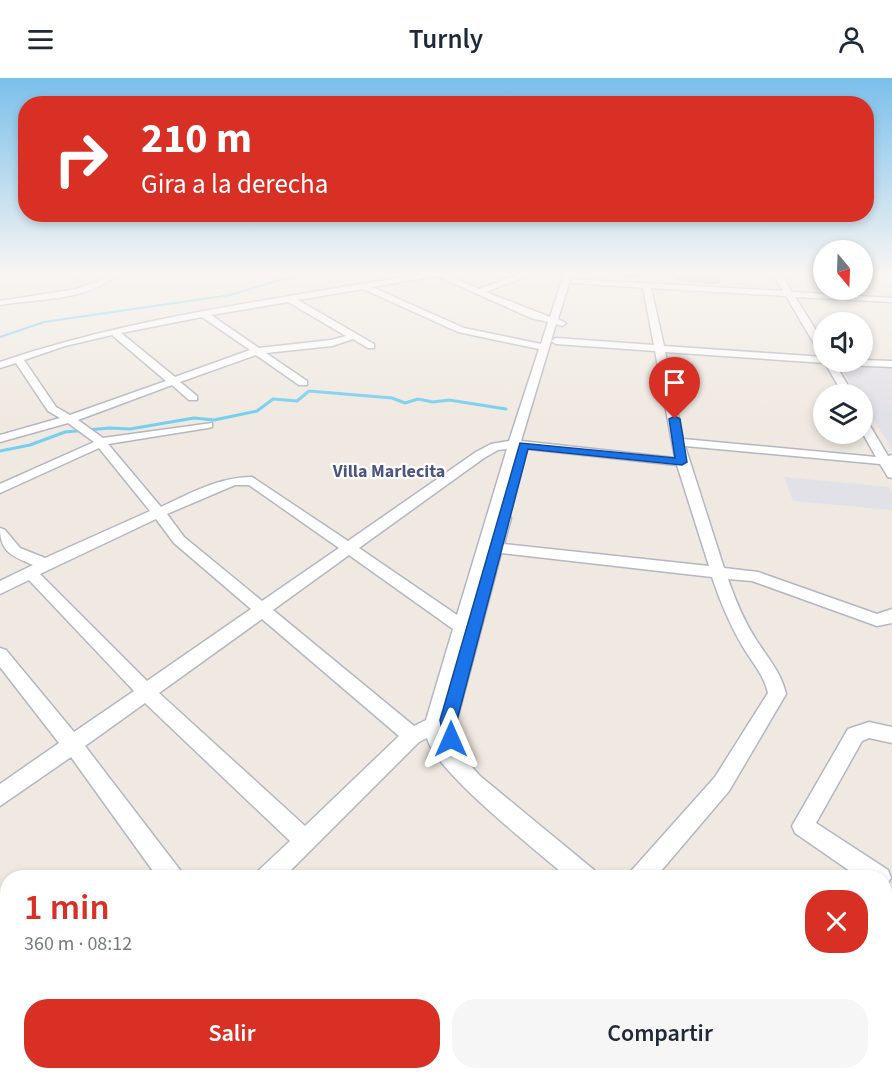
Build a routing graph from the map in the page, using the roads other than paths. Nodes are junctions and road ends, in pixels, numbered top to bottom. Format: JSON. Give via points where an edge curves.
{"nodes":[{"id":1,"x":172,"y":321,"type":"edge"},
{"id":2,"x":213,"y":321,"type":"edge"},
{"id":3,"x":327,"y":321,"type":"edge"},
{"id":4,"x":440,"y":321,"type":"edge"},
{"id":5,"x":553,"y":321,"type":"edge"},
{"id":6,"x":654,"y":321,"type":"edge"},
{"id":7,"x":805,"y":321,"type":"edge"},
{"id":8,"x":558,"y":322,"type":"joint"},
{"id":9,"x":113,"y":331,"type":"junction"},
{"id":10,"x":813,"y":334,"type":"edge"},
{"id":11,"x":354,"y":336,"type":"junction"},
{"id":12,"x":551,"y":344,"type":"junction"},
{"id":13,"x":371,"y":346,"type":"dead end"},
{"id":14,"x":660,"y":348,"type":"junction"},
{"id":15,"x":0,"y":351,"type":"edge"},
{"id":16,"x":257,"y":351,"type":"junction"},
{"id":17,"x":813,"y":359,"type":"edge"},
{"id":18,"x":16,"y":361,"type":"junction"},
{"id":19,"x":873,"y":363,"type":"edge"},
{"id":20,"x":892,"y":364,"type":"edge"},
{"id":21,"x":0,"y":365,"type":"edge"},
{"id":22,"x":173,"y":381,"type":"junction"},
{"id":23,"x":303,"y":383,"type":"dead end"},
{"id":24,"x":193,"y":398,"type":"dead end"},
{"id":25,"x":70,"y":419,"type":"junction"},
{"id":26,"x":208,"y":425,"type":"dead end"},
{"id":27,"x":873,"y":438,"type":"edge"},
{"id":28,"x":0,"y":440,"type":"edge"},
{"id":29,"x":679,"y":442,"type":"junction"},
{"id":30,"x":101,"y":443,"type":"junction"},
{"id":31,"x":519,"y":445,"type":"junction"},
{"id":32,"x":888,"y":460,"type":"edge"},
{"id":33,"x":682,"y":462,"type":"junction"},
{"id":34,"x":892,"y":474,"type":"edge"},
{"id":35,"x":0,"y":489,"type":"edge"},
{"id":36,"x":159,"y":513,"type":"junction"},
{"id":37,"x":0,"y":533,"type":"edge"},
{"id":38,"x":497,"y":548,"type":"junction"},
{"id":39,"x":348,"y":550,"type":"junction"},
{"id":40,"x":37,"y":568,"type":"junction"},
{"id":41,"x":719,"y":572,"type":"junction"},
{"id":42,"x":0,"y":588,"type":"edge"},
{"id":43,"x":262,"y":610,"type":"junction"},
{"id":44,"x":891,"y":618,"type":"edge"},
{"id":45,"x":467,"y":631,"type":"junction"},
{"id":46,"x":0,"y":655,"type":"edge"},
{"id":47,"x":147,"y":693,"type":"junction"},
{"id":48,"x":441,"y":722,"type":"junction"},
{"id":49,"x":892,"y":735,"type":"edge"},
{"id":50,"x":412,"y":736,"type":"junction"},
{"id":51,"x":73,"y":745,"type":"junction"},
{"id":52,"x":0,"y":796,"type":"edge"},
{"id":53,"x":305,"y":841,"type":"junction"},
{"id":54,"x":166,"y":870,"type":"edge"},
{"id":55,"x":275,"y":870,"type":"edge"},
{"id":56,"x":576,"y":870,"type":"edge"},
{"id":57,"x":647,"y":870,"type":"edge"},
{"id":58,"x":868,"y":870,"type":"edge"}],
"edges":[{"from":1,"to":9,"type":"street"},
{"from":2,"to":16,"type":"street"},
{"from":3,"to":11,"type":"street"},
{"from":4,"to":12,"type":"street","via":[[461,330]]},
{"from":5,"to":8,"type":"street"},
{"from":6,"to":14,"type":"street"},
{"from":7,"to":10,"type":"street"},
{"from":8,"to":12,"type":"street"},
{"from":9,"to":18,"type":"street"},
{"from":9,"to":22,"type":"street"},
{"from":11,"to":13,"type":"street"},
{"from":11,"to":16,"type":"street","via":[[332,343]]},
{"from":12,"to":14,"type":"street"},
{"from":12,"to":31,"type":"street"},
{"from":14,"to":17,"type":"street"},
{"from":14,"to":29,"type":"street"},
{"from":15,"to":18,"type":"street"},
{"from":16,"to":22,"type":"street"},
{"from":16,"to":23,"type":"street"},
{"from":18,"to":21,"type":"street"},
{"from":18,"to":25,"type":"street","via":[[52,409]]},
{"from":19,"to":20,"type":"street"},
{"from":22,"to":24,"type":"street"},
{"from":22,"to":25,"type":"street"},
{"from":25,"to":28,"type":"street"},
{"from":25,"to":30,"type":"street"},
{"from":26,"to":30,"type":"street"},
{"from":27,"to":32,"type":"street"},
{"from":29,"to":32,"type":"street"},
{"from":29,"to":33,"type":"street"},
{"from":30,"to":35,"type":"street"},
{"from":30,"to":36,"type":"street"},
{"from":31,"to":33,"type":"street"},
{"from":31,"to":38,"type":"street"},
{"from":31,"to":39,"type":"street","via":[[495,447],[480,455]]},
{"from":31,"to":45,"type":"street"},
{"from":32,"to":34,"type":"street"},
{"from":33,"to":41,"type":"street"},
{"from":36,"to":39,"type":"street","via":[[223,484],[252,481]]},
{"from":36,"to":40,"type":"street"},
{"from":36,"to":43,"type":"street","via":[[179,540]]},
{"from":37,"to":40,"type":"street"},
{"from":38,"to":41,"type":"street"},
{"from":38,"to":45,"type":"street"},
{"from":39,"to":43,"type":"street"},
{"from":39,"to":45,"type":"street"},
{"from":40,"to":42,"type":"street"},
{"from":40,"to":47,"type":"street"},
{"from":41,"to":44,"type":"street","via":[[753,576],[877,620]]},
{"from":41,"to":57,"type":"street","via":[[728,603],[774,680],[777,694],[722,784]]},
{"from":43,"to":47,"type":"street"},
{"from":43,"to":50,"type":"street"},
{"from":45,"to":48,"type":"street"},
{"from":46,"to":51,"type":"street"},
{"from":47,"to":51,"type":"street"},
{"from":47,"to":53,"type":"street"},
{"from":48,"to":50,"type":"street"},
{"from":48,"to":56,"type":"street","via":[[437,741],[473,783]]},
{"from":49,"to":58,"type":"street","via":[[869,730],[855,735],[802,825]]},
{"from":50,"to":53,"type":"street"},
{"from":51,"to":52,"type":"street"},
{"from":51,"to":54,"type":"street"},
{"from":53,"to":55,"type":"street"}]}
